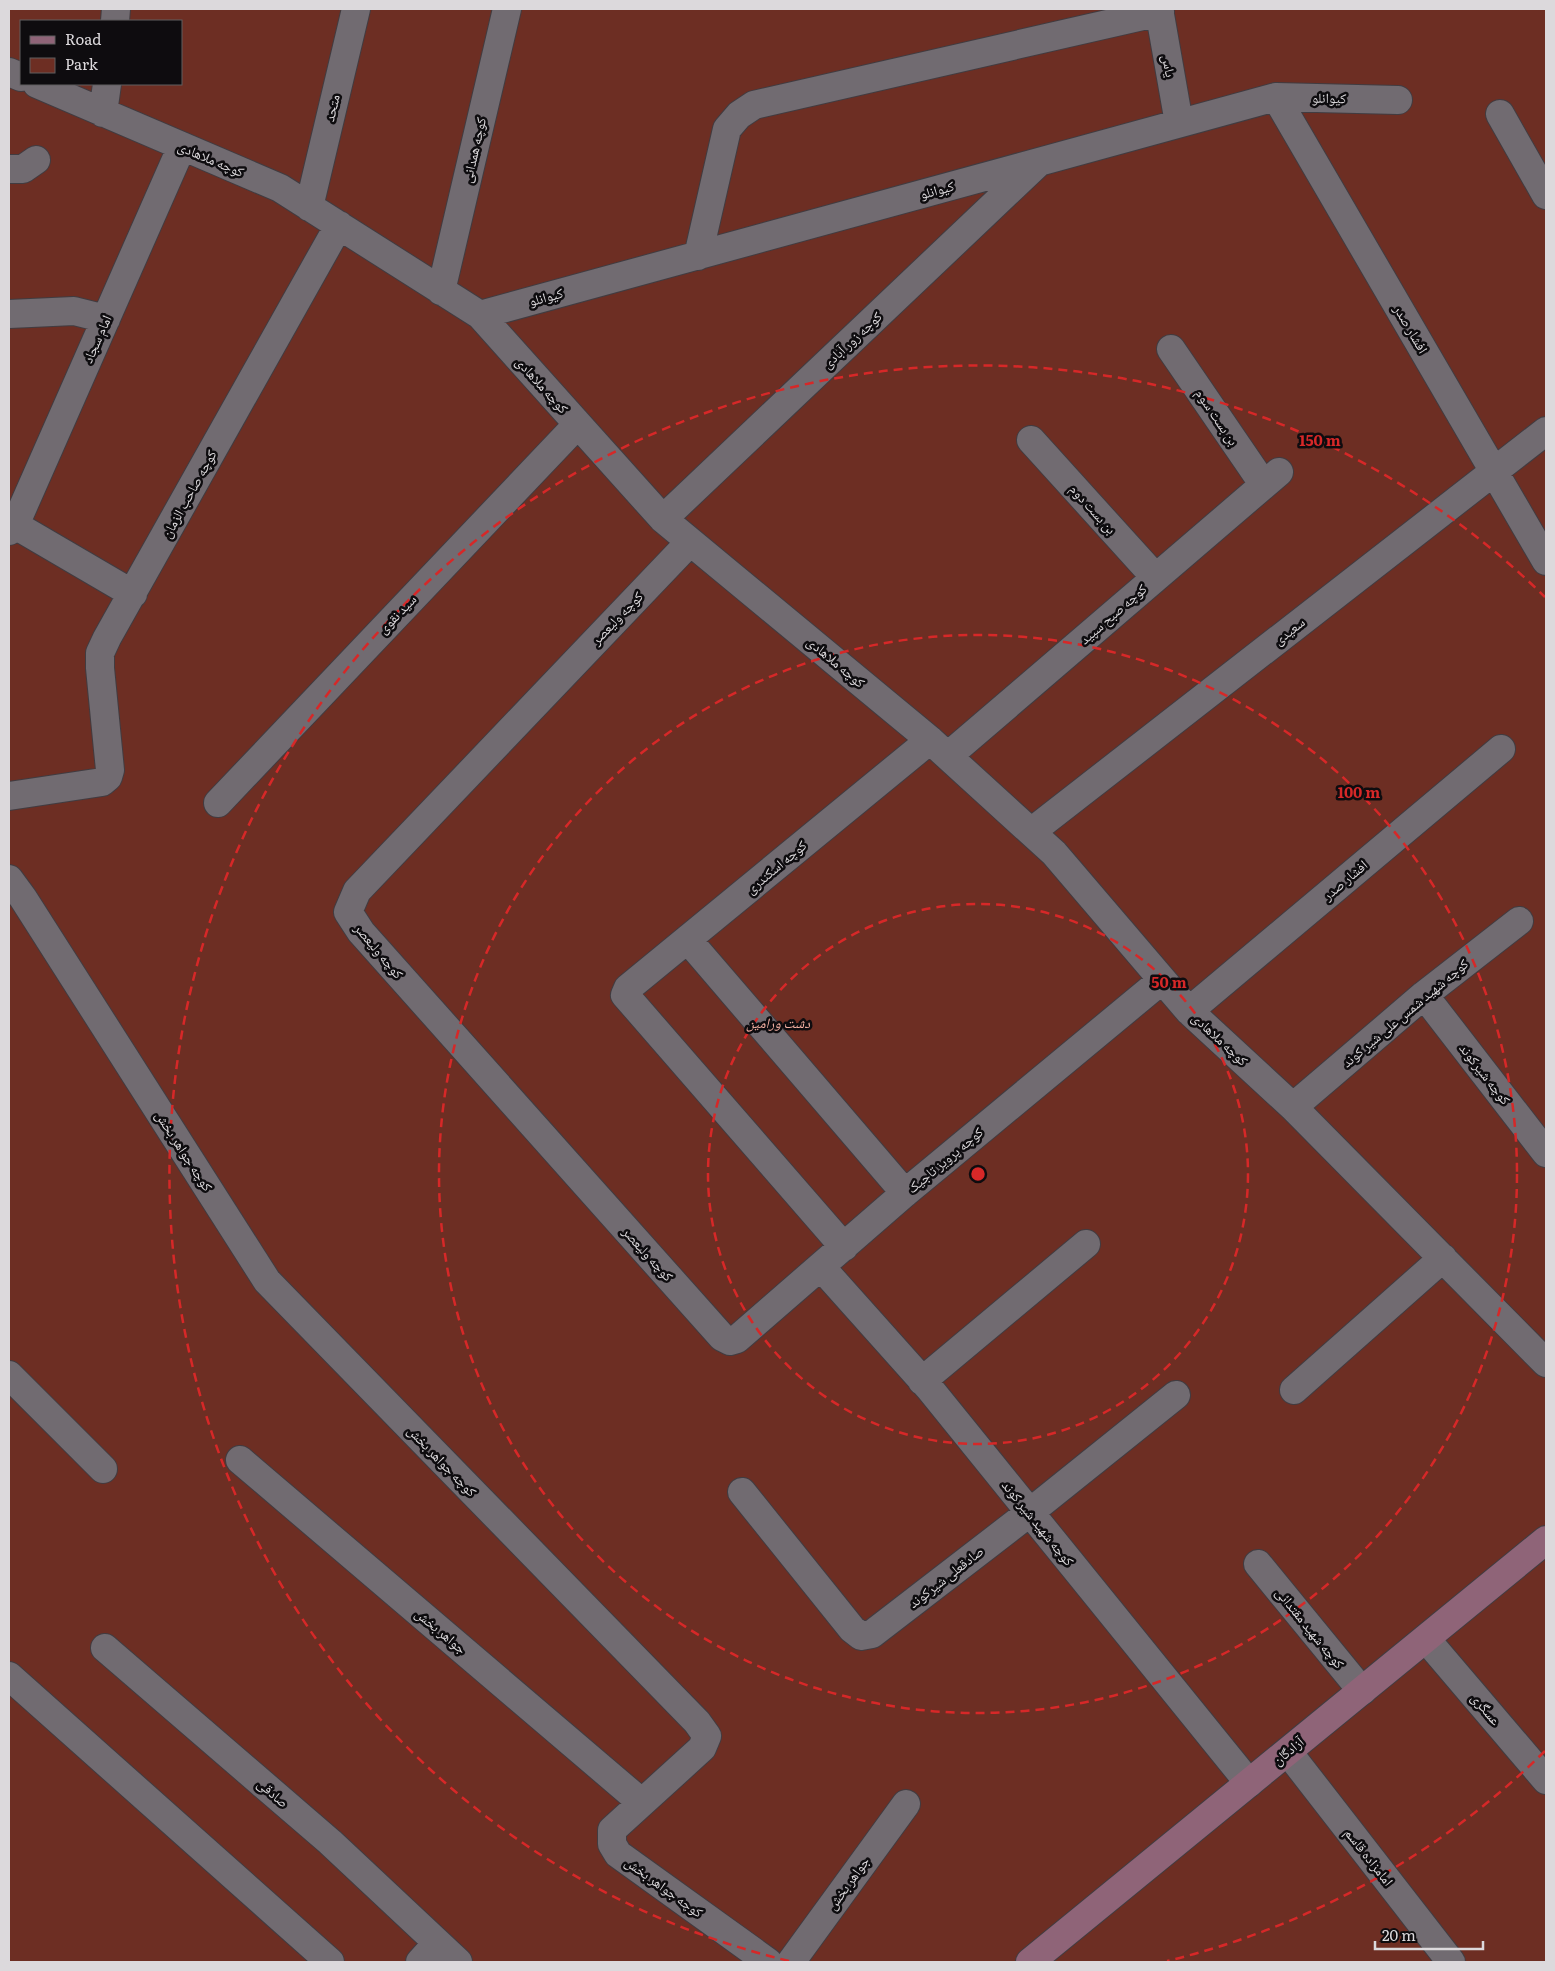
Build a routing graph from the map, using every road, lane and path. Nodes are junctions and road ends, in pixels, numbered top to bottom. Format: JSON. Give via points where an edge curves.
{"nodes":[{"id":1,"x":356,"y":9,"type":"edge"},
{"id":2,"x":507,"y":9,"type":"edge"},
{"id":3,"x":1160,"y":10,"type":"edge"},
{"id":4,"x":39,"y":85,"type":"edge"},
{"id":5,"x":107,"y":85,"type":"edge"},
{"id":6,"x":1276,"y":97,"type":"junction"},
{"id":7,"x":1398,"y":100,"type":"dead end"},
{"id":8,"x":103,"y":112,"type":"junction"},
{"id":9,"x":1500,"y":114,"type":"dead end"},
{"id":10,"x":1179,"y":123,"type":"junction"},
{"id":11,"x":182,"y":146,"type":"junction"},
{"id":12,"x":36,"y":160,"type":"dead end"},
{"id":13,"x":1040,"y":161,"type":"junction"},
{"id":14,"x":9,"y":169,"type":"edge"},
{"id":15,"x":1546,"y":195,"type":"edge"},
{"id":16,"x":309,"y":207,"type":"junction"},
{"id":17,"x":338,"y":225,"type":"junction"},
{"id":18,"x":698,"y":256,"type":"junction"},
{"id":19,"x":441,"y":291,"type":"junction"},
{"id":20,"x":9,"y":314,"type":"edge"},
{"id":21,"x":480,"y":315,"type":"junction"},
{"id":22,"x":106,"y":319,"type":"junction"},
{"id":23,"x":1170,"y":349,"type":"dead end"},
{"id":24,"x":577,"y":425,"type":"junction"},
{"id":25,"x":1546,"y":430,"type":"edge"},
{"id":26,"x":1031,"y":440,"type":"dead end"},
{"id":27,"x":1494,"y":471,"type":"junction"},
{"id":28,"x":1271,"y":478,"type":"joint"},
{"id":29,"x":662,"y":519,"type":"junction"},
{"id":30,"x":12,"y":528,"type":"edge"},
{"id":31,"x":690,"y":542,"type":"junction"},
{"id":32,"x":1546,"y":562,"type":"edge"},
{"id":33,"x":1155,"y":578,"type":"junction"},
{"id":34,"x":133,"y":594,"type":"junction"},
{"id":35,"x":939,"y":748,"type":"junction"},
{"id":36,"x":1501,"y":749,"type":"dead end"},
{"id":37,"x":9,"y":796,"type":"edge"},
{"id":38,"x":218,"y":803,"type":"dead end"},
{"id":39,"x":1031,"y":832,"type":"junction"},
{"id":40,"x":9,"y":879,"type":"edge"},
{"id":41,"x":1519,"y":921,"type":"dead end"},
{"id":42,"x":688,"y":940,"type":"junction"},
{"id":43,"x":1162,"y":980,"type":"junction"},
{"id":44,"x":1424,"y":995,"type":"junction"},
{"id":45,"x":1189,"y":1011,"type":"junction"},
{"id":46,"x":1294,"y":1107,"type":"junction"},
{"id":47,"x":1546,"y":1153,"type":"edge"},
{"id":48,"x":905,"y":1193,"type":"junction"},
{"id":49,"x":1086,"y":1244,"type":"dead end"},
{"id":50,"x":844,"y":1247,"type":"junction"},
{"id":51,"x":1442,"y":1258,"type":"junction"},
{"id":52,"x":821,"y":1267,"type":"junction"},
{"id":53,"x":730,"y":1341,"type":"joint"},
{"id":54,"x":1546,"y":1363,"type":"edge"},
{"id":55,"x":9,"y":1375,"type":"edge"},
{"id":56,"x":922,"y":1381,"type":"junction"},
{"id":57,"x":1294,"y":1390,"type":"dead end"},
{"id":58,"x":1176,"y":1395,"type":"dead end"},
{"id":59,"x":240,"y":1460,"type":"dead end"},
{"id":60,"x":104,"y":1469,"type":"dead end"},
{"id":61,"x":742,"y":1492,"type":"dead end"},
{"id":62,"x":1029,"y":1512,"type":"junction"},
{"id":63,"x":1546,"y":1540,"type":"edge"},
{"id":64,"x":1258,"y":1564,"type":"dead end"},
{"id":65,"x":1426,"y":1639,"type":"junction"},
{"id":66,"x":105,"y":1648,"type":"dead end"},
{"id":67,"x":9,"y":1676,"type":"edge"},
{"id":68,"x":1362,"y":1691,"type":"junction"},
{"id":69,"x":1288,"y":1752,"type":"junction"},
{"id":70,"x":1546,"y":1780,"type":"edge"},
{"id":71,"x":1249,"y":1783,"type":"junction"},
{"id":72,"x":641,"y":1802,"type":"junction"},
{"id":73,"x":906,"y":1804,"type":"dead end"},
{"id":74,"x":429,"y":1953,"type":"edge"},
{"id":75,"x":330,"y":1962,"type":"edge"},
{"id":76,"x":458,"y":1962,"type":"edge"},
{"id":77,"x":768,"y":1962,"type":"edge"},
{"id":78,"x":791,"y":1962,"type":"edge"},
{"id":79,"x":1030,"y":1962,"type":"edge"},
{"id":80,"x":1450,"y":1962,"type":"edge"}],
"edges":[{"from":1,"to":16,"type":"street","name":"متحد"},
{"from":2,"to":19,"type":"street","name":"کوچه همدانی"},
{"from":3,"to":10,"type":"street","name":"یاس"},
{"from":3,"to":18,"type":"street","via":[[754,105],[727,129]]},
{"from":4,"to":8,"type":"street","name":"کوچه ملاهادی"},
{"from":5,"to":8,"type":"street"},
{"from":6,"to":7,"type":"street","name":"کیوانلو"},
{"from":6,"to":10,"type":"street","name":"کیوانلو"},
{"from":6,"to":27,"type":"street","name":"افشار صدر"},
{"from":8,"to":11,"type":"street","name":"کوچه ملاهادی"},
{"from":9,"to":15,"type":"street"},
{"from":10,"to":13,"type":"street","name":"کیوانلو"},
{"from":11,"to":16,"type":"street","name":"کوچه ملاهادی","via":[[280,188]]},
{"from":11,"to":22,"type":"street","name":"امام سجاد"},
{"from":12,"to":14,"type":"street","via":[[24,170]]},
{"from":13,"to":18,"type":"street","name":"کیوانلو"},
{"from":13,"to":29,"type":"street","name":"کوچه زور آبادی"},
{"from":16,"to":17,"type":"street","name":"کوچه ملاهادی"},
{"from":17,"to":19,"type":"street","name":"کوچه ملاهادی"},
{"from":17,"to":34,"type":"street","name":"کوچه صاحب الزمان"},
{"from":18,"to":21,"type":"street","name":"کیوانلو"},
{"from":19,"to":21,"type":"street","name":"کوچه ملاهادی"},
{"from":20,"to":22,"type":"street","via":[[74,311]]},
{"from":21,"to":24,"type":"street","name":"کوچه ملاهادی"},
{"from":22,"to":30,"type":"street","name":"امام سجاد"},
{"from":23,"to":28,"type":"street","name":"بن بست سوم"},
{"from":24,"to":29,"type":"street","name":"کوچه ملاهادی"},
{"from":24,"to":38,"type":"street","name":"سید نقوی"},
{"from":25,"to":27,"type":"street","name":"سعیدی"},
{"from":26,"to":33,"type":"street","name":"بن بست دوم"},
{"from":27,"to":32,"type":"street","name":"افشار صدر"},
{"from":27,"to":39,"type":"street","name":"سعیدی"},
{"from":28,"to":33,"type":"street","name":"کوچه صبح سپید"},
{"from":29,"to":31,"type":"street","name":"کوچه ملاهادی"},
{"from":30,"to":34,"type":"street"},
{"from":31,"to":35,"type":"street","name":"کوچه ملاهادی"},
{"from":31,"to":53,"type":"street","name":"کوچه ولیعصر","via":[[357,891],[348,912],[361,932],[722,1337]]},
{"from":33,"to":35,"type":"street","name":"کوچه صبح سپید"},
{"from":34,"to":37,"type":"street","name":"کوچه صاحب الزمان","via":[[100,653],[108,777],[102,782]]},
{"from":35,"to":39,"type":"street","name":"کوچه ملاهادی"},
{"from":35,"to":42,"type":"street","name":"کوچه اسکندری"},
{"from":36,"to":45,"type":"street","name":"افشار صدر"},
{"from":39,"to":43,"type":"street","name":"کوچه ملاهادی","via":[[1054,853]]},
{"from":40,"to":72,"type":"street","name":"کوچه جواهر بخش","via":[[267,1281],[698,1722],[707,1736],[702,1748]]},
{"from":41,"to":44,"type":"street","name":"کوچه شهید شمس علی شیر کوند"},
{"from":42,"to":48,"type":"street"},
{"from":42,"to":50,"type":"street","name":"کوچه اسکندری","via":[[628,988],[625,996]]},
{"from":43,"to":45,"type":"street","name":"کوچه ملاهادی"},
{"from":43,"to":48,"type":"street","name":"کوچه پرویز تاجیک"},
{"from":44,"to":46,"type":"street","name":"کوچه شهید شمس علی شیر کوند"},
{"from":44,"to":47,"type":"street","name":"کوچه شیرکوند"},
{"from":45,"to":46,"type":"street","name":"کوچه ملاهادی"},
{"from":46,"to":51,"type":"street","name":"کوچه ملاهادی"},
{"from":48,"to":50,"type":"street","name":"کوچه پرویز تاجیک"},
{"from":49,"to":56,"type":"street"},
{"from":50,"to":52,"type":"street","name":"کوچه پرویز تاجیک"},
{"from":51,"to":54,"type":"street","name":"کوچه ملاهادی"},
{"from":51,"to":57,"type":"street"},
{"from":52,"to":53,"type":"street","name":"کوچه پرویز تاجیک","via":[[737,1340]]},
{"from":52,"to":56,"type":"street","name":"کوچه شهید شیر کوند"},
{"from":55,"to":60,"type":"street"},
{"from":56,"to":62,"type":"street","name":"کوچه شهید شیر کوند"},
{"from":58,"to":62,"type":"street","name":"صادقعلی شیرکوند"},
{"from":59,"to":72,"type":"street","name":"جواهر بخش"},
{"from":61,"to":62,"type":"street","name":"صادقعلی شیرکوند","via":[[861,1636],[872,1634]]},
{"from":62,"to":71,"type":"street","name":"کوچه شهید شیر کوند"},
{"from":63,"to":65,"type":"main road","name":"آزادگان"},
{"from":64,"to":68,"type":"street","name":"کوچه شهید مقتدائی"},
{"from":65,"to":68,"type":"main road","name":"آزادگان"},
{"from":65,"to":70,"type":"street","name":"عسگری"},
{"from":66,"to":74,"type":"street","name":"صادقی","via":[[330,1842]]},
{"from":67,"to":75,"type":"street"},
{"from":68,"to":69,"type":"main road","name":"آزادگان"},
{"from":69,"to":71,"type":"main road","name":"آزادگان"},
{"from":69,"to":80,"type":"street","name":"امامزاده قاسم"},
{"from":71,"to":79,"type":"main road","name":"آزادگان"},
{"from":72,"to":77,"type":"street","name":"کوچه جواهر بخش","via":[[612,1830],[612,1844],[618,1854]]},
{"from":73,"to":78,"type":"street","name":"جواهر بخش"},
{"from":74,"to":76,"type":"street","name":"صادقی"}]}
